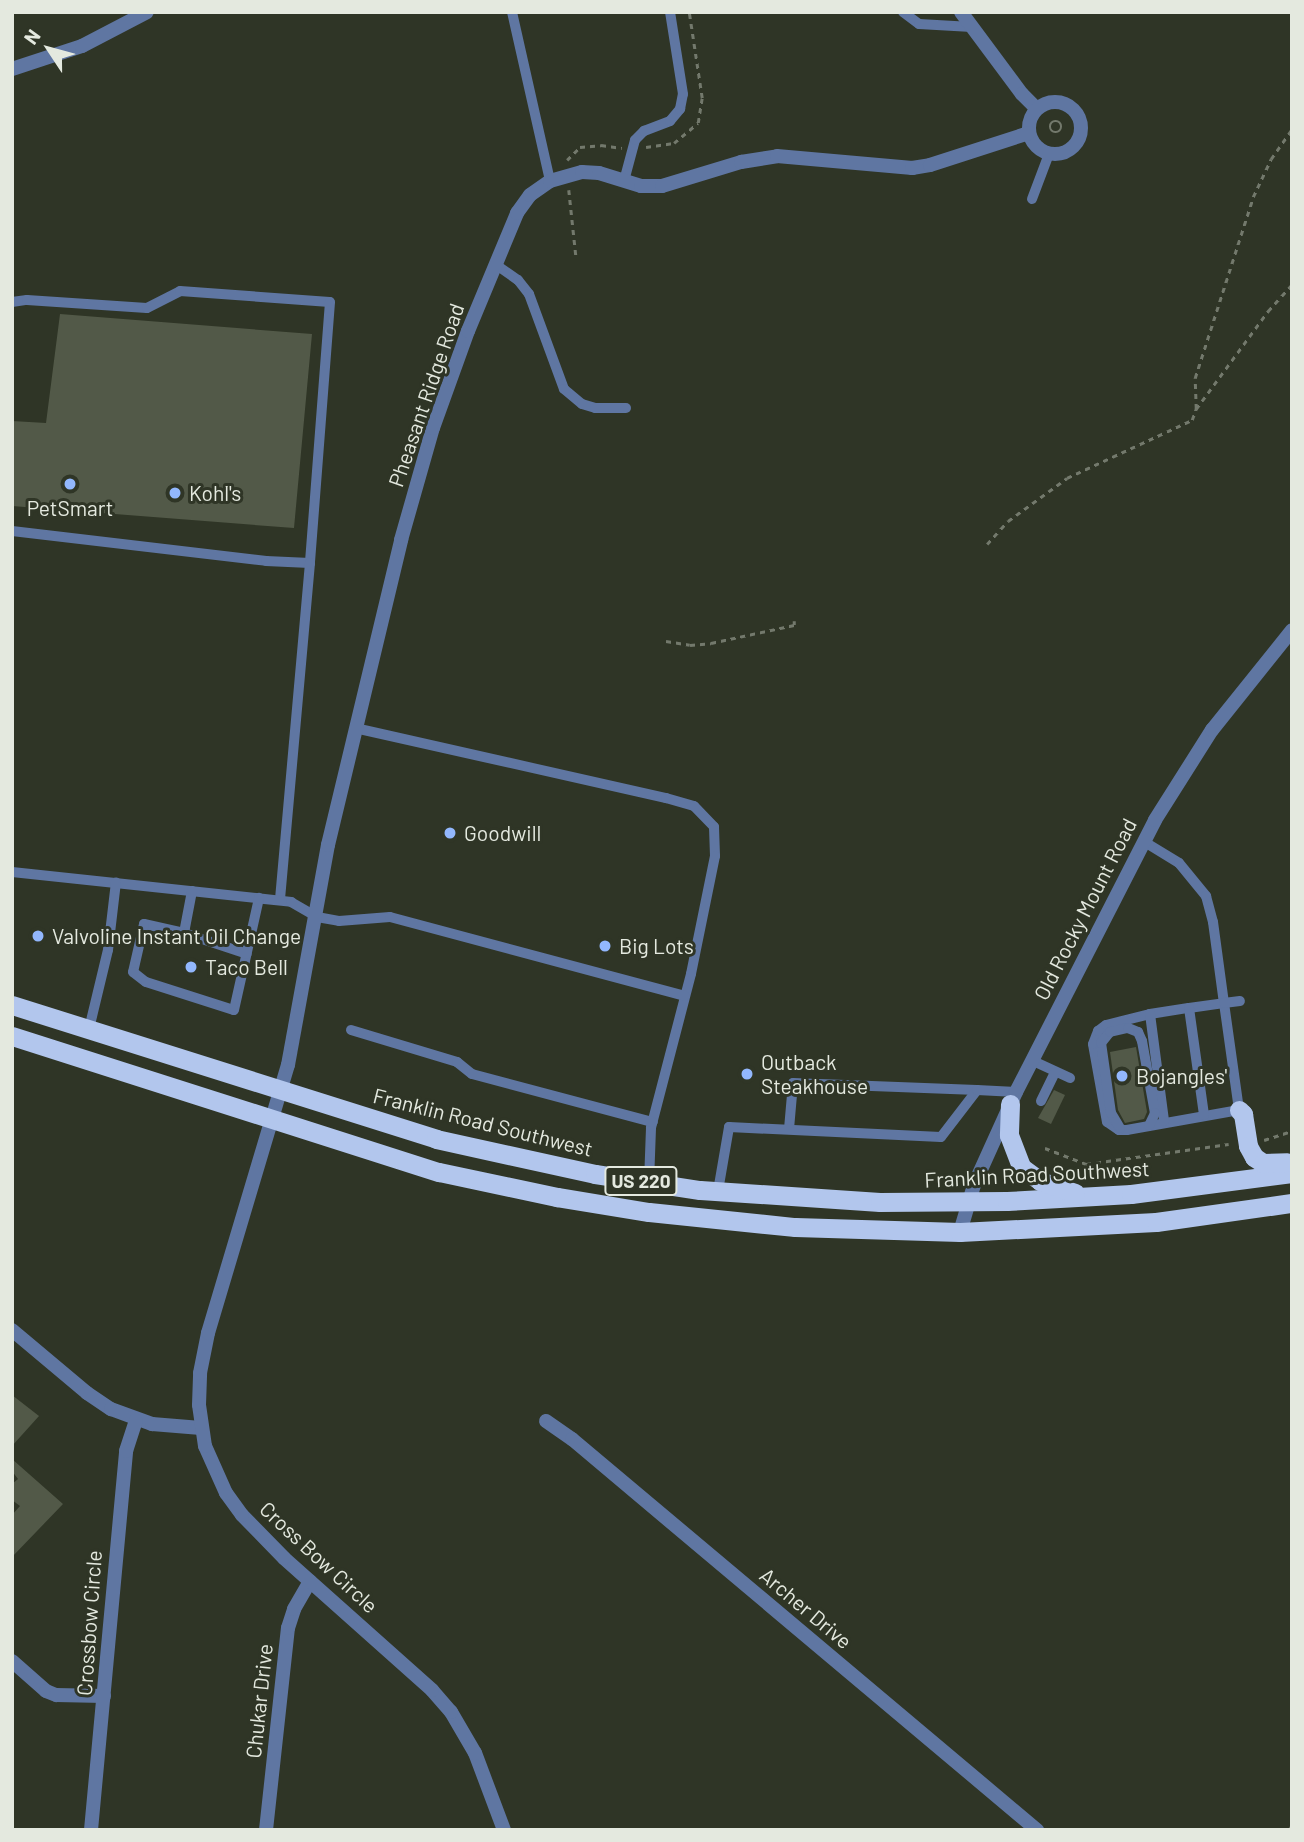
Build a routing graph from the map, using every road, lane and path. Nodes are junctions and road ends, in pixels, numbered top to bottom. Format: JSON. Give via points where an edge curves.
{"nodes":[{"id":1,"x":147,"y":12,"type":"edge"},
{"id":2,"x":512,"y":12,"type":"edge"},
{"id":3,"x":670,"y":12,"type":"edge"},
{"id":4,"x":903,"y":12,"type":"edge"},
{"id":5,"x":961,"y":12,"type":"edge"},
{"id":6,"x":126,"y":18,"type":"edge"},
{"id":7,"x":972,"y":27,"type":"junction"},
{"id":8,"x":12,"y":69,"type":"edge"},
{"id":9,"x":1041,"y":113,"type":"junction"},
{"id":10,"x":1052,"y":123,"type":"junction"},
{"id":11,"x":1292,"y":129,"type":"edge"},
{"id":12,"x":1059,"y":132,"type":"junction"},
{"id":13,"x":1029,"y":133,"type":"junction"},
{"id":14,"x":1051,"y":148,"type":"junction"},
{"id":15,"x":550,"y":181,"type":"junction"},
{"id":16,"x":624,"y":181,"type":"junction"},
{"id":17,"x":568,"y":186,"type":"dead end"},
{"id":18,"x":1031,"y":199,"type":"dead end"},
{"id":19,"x":576,"y":256,"type":"dead end"},
{"id":20,"x":495,"y":264,"type":"junction"},
{"id":21,"x":1292,"y":284,"type":"edge"},
{"id":22,"x":12,"y":302,"type":"edge"},
{"id":23,"x":626,"y":408,"type":"dead end"},
{"id":24,"x":1196,"y":410,"type":"junction"},
{"id":25,"x":12,"y":531,"type":"edge"},
{"id":26,"x":987,"y":544,"type":"dead end"},
{"id":27,"x":310,"y":563,"type":"junction"},
{"id":28,"x":794,"y":621,"type":"dead end"},
{"id":29,"x":1292,"y":630,"type":"edge"},
{"id":30,"x":666,"y":641,"type":"dead end"},
{"id":31,"x":355,"y":728,"type":"junction"},
{"id":32,"x":1143,"y":841,"type":"junction"},
{"id":33,"x":12,"y":872,"type":"edge"},
{"id":34,"x":116,"y":882,"type":"junction"},
{"id":35,"x":192,"y":891,"type":"junction"},
{"id":36,"x":259,"y":898,"type":"junction"},
{"id":37,"x":280,"y":900,"type":"junction"},
{"id":38,"x":317,"y":917,"type":"junction"},
{"id":39,"x":184,"y":933,"type":"junction"},
{"id":40,"x":247,"y":954,"type":"junction"},
{"id":41,"x":685,"y":996,"type":"junction"},
{"id":42,"x":1240,"y":1001,"type":"dead end"},
{"id":43,"x":1224,"y":1003,"type":"junction"},
{"id":44,"x":12,"y":1004,"type":"edge"},
{"id":45,"x":1189,"y":1008,"type":"junction"},
{"id":46,"x":1150,"y":1014,"type":"junction"},
{"id":47,"x":89,"y":1029,"type":"junction"},
{"id":48,"x":351,"y":1030,"type":"dead end"},
{"id":49,"x":12,"y":1036,"type":"edge"},
{"id":50,"x":1031,"y":1060,"type":"junction"},
{"id":51,"x":1055,"y":1072,"type":"junction"},
{"id":52,"x":1070,"y":1078,"type":"dead end"},
{"id":53,"x":977,"y":1090,"type":"junction"},
{"id":54,"x":280,"y":1091,"type":"junction"},
{"id":55,"x":1013,"y":1098,"type":"junction"},
{"id":56,"x":1041,"y":1101,"type":"dead end"},
{"id":57,"x":1243,"y":1106,"type":"junction"},
{"id":58,"x":1204,"y":1115,"type":"junction"},
{"id":59,"x":270,"y":1120,"type":"junction"},
{"id":60,"x":1164,"y":1121,"type":"junction"},
{"id":61,"x":653,"y":1122,"type":"junction"},
{"id":62,"x":1149,"y":1126,"type":"junction"},
{"id":63,"x":789,"y":1129,"type":"junction"},
{"id":64,"x":1123,"y":1130,"type":"junction"},
{"id":65,"x":1292,"y":1131,"type":"edge"},
{"id":66,"x":1252,"y":1142,"type":"dead end"},
{"id":67,"x":1233,"y":1144,"type":"dead end"},
{"id":68,"x":1045,"y":1149,"type":"dead end"},
{"id":69,"x":1292,"y":1162,"type":"edge"},
{"id":70,"x":1292,"y":1172,"type":"edge"},
{"id":71,"x":649,"y":1182,"type":"junction"},
{"id":72,"x":718,"y":1191,"type":"junction"},
{"id":73,"x":1090,"y":1197,"type":"junction"},
{"id":74,"x":968,"y":1202,"type":"junction"},
{"id":75,"x":1292,"y":1203,"type":"edge"},
{"id":76,"x":960,"y":1232,"type":"junction"},
{"id":77,"x":12,"y":1330,"type":"edge"},
{"id":78,"x":136,"y":1421,"type":"junction"},
{"id":79,"x":546,"y":1421,"type":"dead end"},
{"id":80,"x":201,"y":1429,"type":"junction"},
{"id":81,"x":310,"y":1581,"type":"junction"},
{"id":82,"x":12,"y":1661,"type":"edge"},
{"id":83,"x":104,"y":1696,"type":"junction"},
{"id":84,"x":1292,"y":1825,"type":"edge"},
{"id":85,"x":91,"y":1830,"type":"edge"},
{"id":86,"x":266,"y":1830,"type":"edge"},
{"id":87,"x":504,"y":1830,"type":"edge"},
{"id":88,"x":1037,"y":1830,"type":"edge"},
{"id":89,"x":1289,"y":1830,"type":"edge"}],
"edges":[{"from":1,"to":6,"type":"street"},
{"from":2,"to":15,"type":"lane"},
{"from":3,"to":16,"type":"lane","via":[[683,94],[680,109],[670,121],[644,131],[635,140]]},
{"from":4,"to":7,"type":"lane","via":[[919,24]]},
{"from":5,"to":7,"type":"street"},
{"from":6,"to":8,"type":"street","via":[[82,46]]},
{"from":7,"to":9,"type":"street"},
{"from":9,"to":10,"type":"path"},
{"from":9,"to":13,"type":"street","via":[[1029,124]]},
{"from":9,"to":14,"type":"street","via":[[1052,102],[1068,104],[1082,125],[1073,148],[1066,152]]},
{"from":10,"to":12,"type":"path","via":[[1051,128]]},
{"from":10,"to":12,"type":"path","via":[[1058,120]]},
{"from":11,"to":24,"type":"path","via":[[1253,197],[1198,368]]},
{"from":12,"to":14,"type":"path"},
{"from":13,"to":14,"type":"street","via":[[1036,146]]},
{"from":13,"to":16,"type":"street","name":"Pheasant Ridge Road","via":[[912,168],[777,156],[662,186]]},
{"from":14,"to":18,"type":"lane"},
{"from":15,"to":16,"type":"street","name":"Pheasant Ridge Road","via":[[582,172]]},
{"from":15,"to":20,"type":"street","name":"Pheasant Ridge Road","via":[[530,195],[517,214]]},
{"from":17,"to":19,"type":"path"},
{"from":20,"to":23,"type":"lane","via":[[529,293],[564,389],[595,408]]},
{"from":20,"to":31,"type":"street","name":"Pheasant Ridge Road","via":[[433,428]]},
{"from":21,"to":24,"type":"path"},
{"from":22,"to":27,"type":"lane","via":[[147,308],[180,291],[330,302]]},
{"from":24,"to":26,"type":"path","via":[[1187,424],[1067,478],[1008,521]]},
{"from":25,"to":27,"type":"lane"},
{"from":27,"to":37,"type":"lane"},
{"from":28,"to":30,"type":"path","via":[[794,625],[711,643]]},
{"from":29,"to":32,"type":"street","name":"Old Rocky Mount Road","via":[[1212,730]]},
{"from":31,"to":38,"type":"street","name":"Pheasant Ridge Road"},
{"from":31,"to":41,"type":"lane","via":[[694,806],[714,827],[715,856]]},
{"from":32,"to":43,"type":"lane","via":[[1179,863],[1206,896]]},
{"from":32,"to":50,"type":"street","name":"Old Rocky Mount Road"},
{"from":33,"to":34,"type":"lane"},
{"from":34,"to":35,"type":"lane"},
{"from":34,"to":47,"type":"lane","via":[[108,950]]},
{"from":35,"to":36,"type":"lane"},
{"from":35,"to":39,"type":"lane"},
{"from":36,"to":37,"type":"lane"},
{"from":36,"to":40,"type":"lane"},
{"from":37,"to":38,"type":"lane"},
{"from":38,"to":41,"type":"lane","via":[[358,922],[390,917]]},
{"from":38,"to":54,"type":"street","name":"Pheasant Ridge Road"},
{"from":39,"to":40,"type":"lane"},
{"from":39,"to":40,"type":"lane","via":[[144,924],[132,965],[137,978],[234,1010]]},
{"from":41,"to":61,"type":"lane"},
{"from":42,"to":43,"type":"lane"},
{"from":43,"to":45,"type":"lane"},
{"from":43,"to":57,"type":"lane"},
{"from":44,"to":47,"type":"highway","name":"Franklin Road Southwest","number":"US 220"},
{"from":45,"to":46,"type":"lane"},
{"from":45,"to":58,"type":"lane"},
{"from":46,"to":60,"type":"lane"},
{"from":46,"to":64,"type":"lane","via":[[1106,1025],[1093,1038],[1104,1116],[1110,1125]]},
{"from":47,"to":54,"type":"highway","name":"Franklin Road Southwest","number":"US 220"},
{"from":48,"to":61,"type":"lane","via":[[457,1062],[472,1074]]},
{"from":49,"to":59,"type":"highway","number":"US 220"},
{"from":50,"to":51,"type":"lane"},
{"from":50,"to":55,"type":"street","name":"Old Rocky Mount Road"},
{"from":51,"to":52,"type":"lane"},
{"from":51,"to":56,"type":"lane"},
{"from":53,"to":55,"type":"lane"},
{"from":53,"to":63,"type":"lane","via":[[941,1138]]},
{"from":53,"to":63,"type":"lane","via":[[793,1083]]},
{"from":54,"to":59,"type":"street","name":"Pheasant Ridge Road"},
{"from":54,"to":71,"type":"highway","name":"Franklin Road Southwest","number":"US 220","via":[[436,1139]]},
{"from":55,"to":73,"type":"highway","via":[[1011,1144],[1024,1171],[1048,1185]]},
{"from":55,"to":74,"type":"street","name":"Old Rocky Mount Road"},
{"from":57,"to":58,"type":"lane"},
{"from":57,"to":69,"type":"highway","via":[[1248,1146],[1256,1159]]},
{"from":58,"to":60,"type":"lane"},
{"from":59,"to":76,"type":"highway","number":"US 220","via":[[439,1172],[649,1212],[795,1227]]},
{"from":59,"to":80,"type":"street","name":"Cross Bow Circle","via":[[208,1333],[200,1373]]},
{"from":60,"to":62,"type":"lane"},
{"from":61,"to":71,"type":"lane"},
{"from":62,"to":64,"type":"lane"},
{"from":62,"to":64,"type":"lane","via":[[1155,1112],[1141,1037],[1135,1030],[1124,1029],[1108,1034],[1101,1045],[1111,1113]]},
{"from":63,"to":72,"type":"lane","via":[[729,1127]]},
{"from":65,"to":66,"type":"path"},
{"from":67,"to":68,"type":"path","via":[[1086,1164]]},
{"from":70,"to":73,"type":"highway","name":"Franklin Road Southwest","number":"US 220"},
{"from":71,"to":72,"type":"highway","name":"Franklin Road Southwest","number":"US 220"},
{"from":72,"to":74,"type":"highway","name":"Franklin Road Southwest","number":"US 220","via":[[880,1202]]},
{"from":73,"to":74,"type":"highway","name":"Franklin Road Southwest","number":"US 220"},
{"from":74,"to":76,"type":"street","name":"Old Rocky Mount Road"},
{"from":75,"to":76,"type":"highway","number":"US 220","via":[[1156,1222]]},
{"from":77,"to":78,"type":"street","via":[[88,1394]]},
{"from":78,"to":80,"type":"street"},
{"from":78,"to":83,"type":"street","name":"Crossbow Circle","via":[[126,1451]]},
{"from":79,"to":88,"type":"street","name":"Archer Drive"},
{"from":80,"to":81,"type":"street","name":"Cross Bow Circle","via":[[226,1493],[242,1515]]},
{"from":81,"to":86,"type":"street","name":"Chukar Drive","via":[[288,1628]]},
{"from":81,"to":87,"type":"street","name":"Cross Bow Circle","via":[[451,1712],[475,1753]]},
{"from":82,"to":83,"type":"street","via":[[56,1695]]},
{"from":83,"to":85,"type":"street","name":"Crossbow Circle"},
{"from":84,"to":89,"type":"path"}]}
